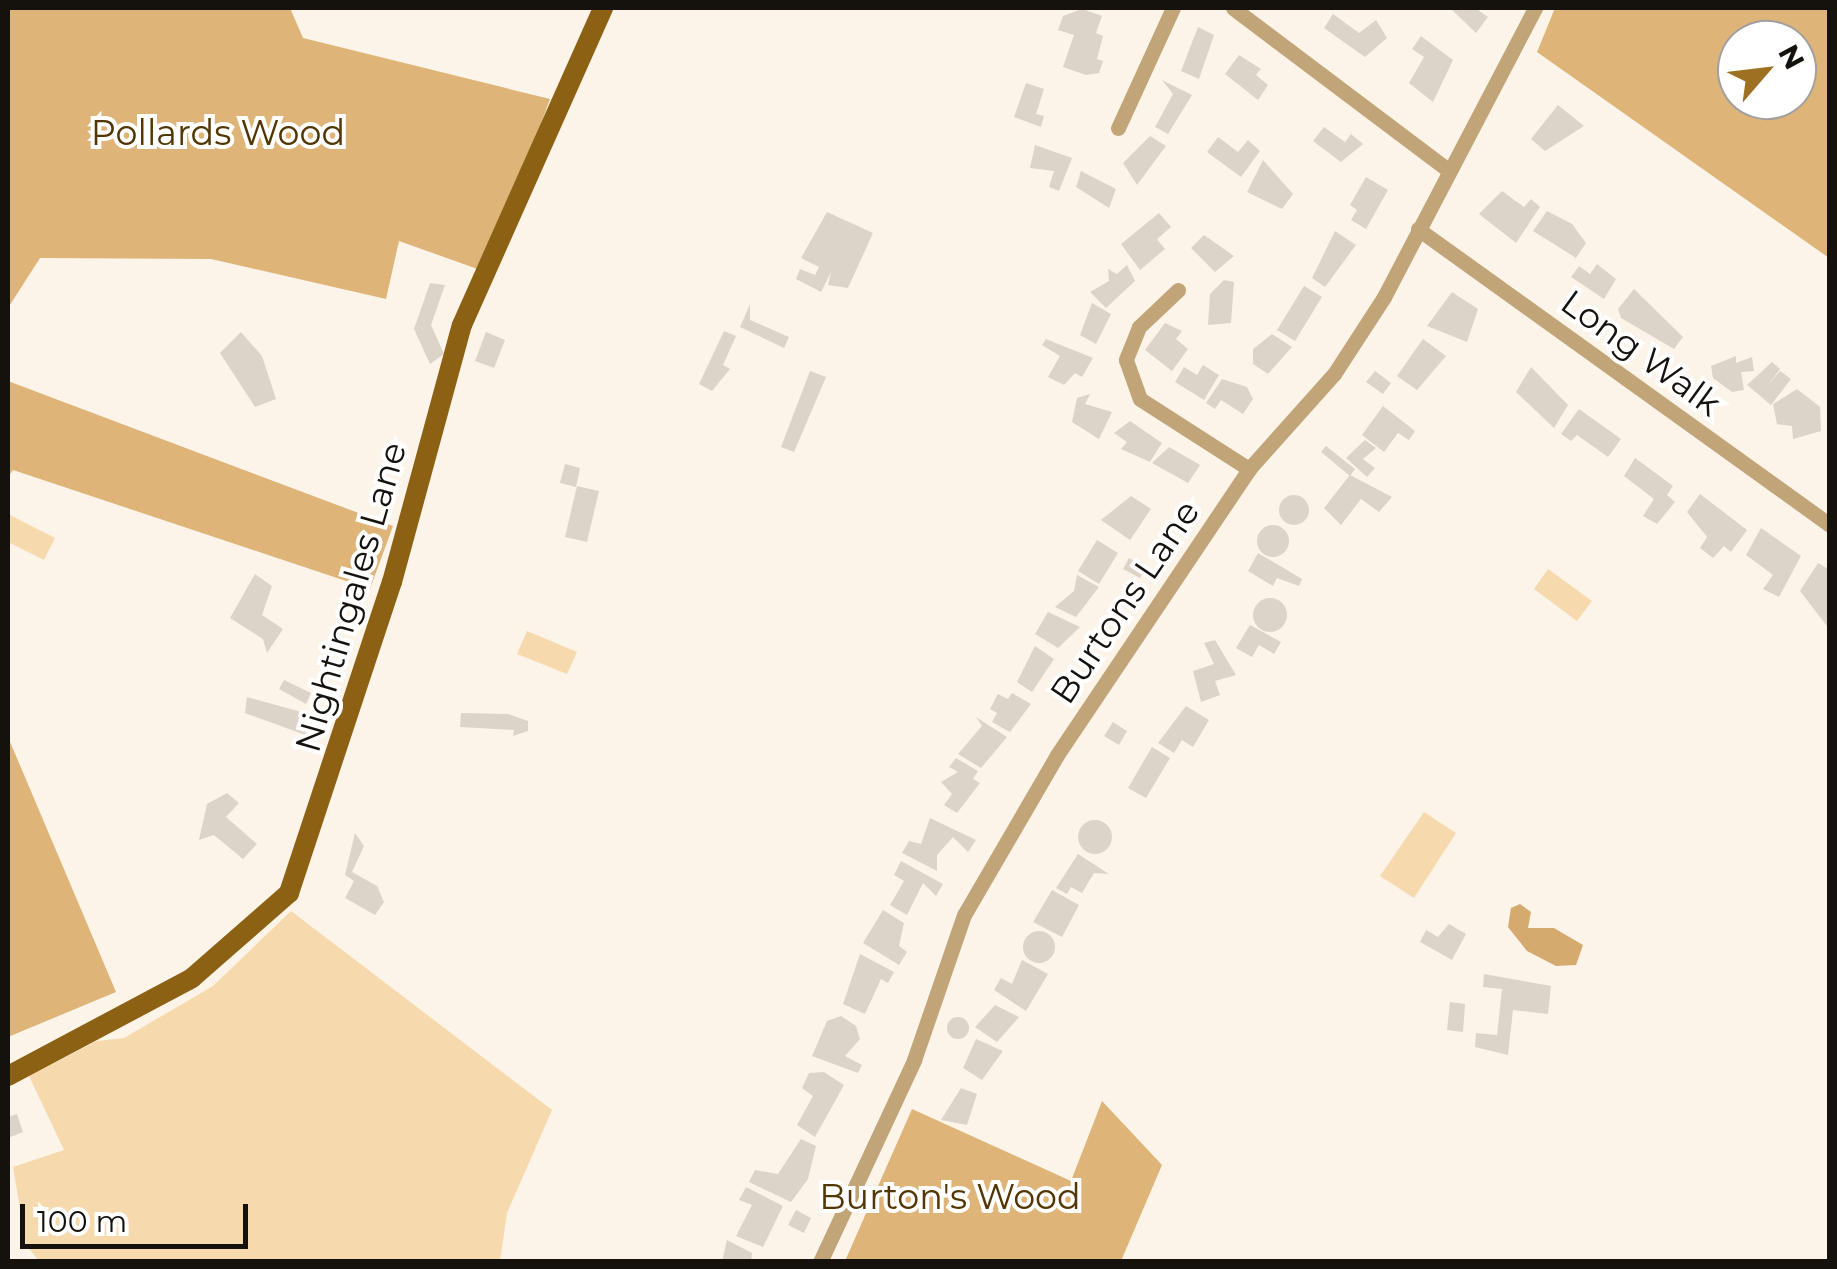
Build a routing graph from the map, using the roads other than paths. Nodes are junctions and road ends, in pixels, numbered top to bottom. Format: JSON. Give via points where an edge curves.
{"nodes":[{"id":1,"x":602,"y":8,"type":"edge"},
{"id":2,"x":1173,"y":8,"type":"edge"},
{"id":3,"x":1233,"y":8,"type":"edge"},
{"id":4,"x":1536,"y":8,"type":"edge"},
{"id":5,"x":1118,"y":128,"type":"dead end"},
{"id":6,"x":1449,"y":171,"type":"junction"},
{"id":7,"x":1418,"y":230,"type":"junction"},
{"id":8,"x":1178,"y":290,"type":"dead end"},
{"id":9,"x":1249,"y":469,"type":"junction"},
{"id":10,"x":1830,"y":525,"type":"edge"},
{"id":11,"x":8,"y":1076,"type":"edge"},
{"id":12,"x":820,"y":1262,"type":"edge"}],
"edges":[{"from":1,"to":11,"type":"main road","name":"Nightingales Lane","via":[[462,325],[392,582],[289,893],[192,978]]},
{"from":2,"to":5,"type":"street"},
{"from":3,"to":6,"type":"street"},
{"from":4,"to":6,"type":"street","name":"Burtons Lane"},
{"from":6,"to":7,"type":"street","name":"Burtons Lane"},
{"from":7,"to":9,"type":"street","name":"Burtons Lane","via":[[1334,374]]},
{"from":7,"to":10,"type":"street","name":"Long Walk"},
{"from":8,"to":9,"type":"street","via":[[1139,327],[1126,360],[1140,398]]},
{"from":9,"to":12,"type":"street","name":"Burtons Lane","via":[[1057,756],[964,915],[914,1060]]}]}
